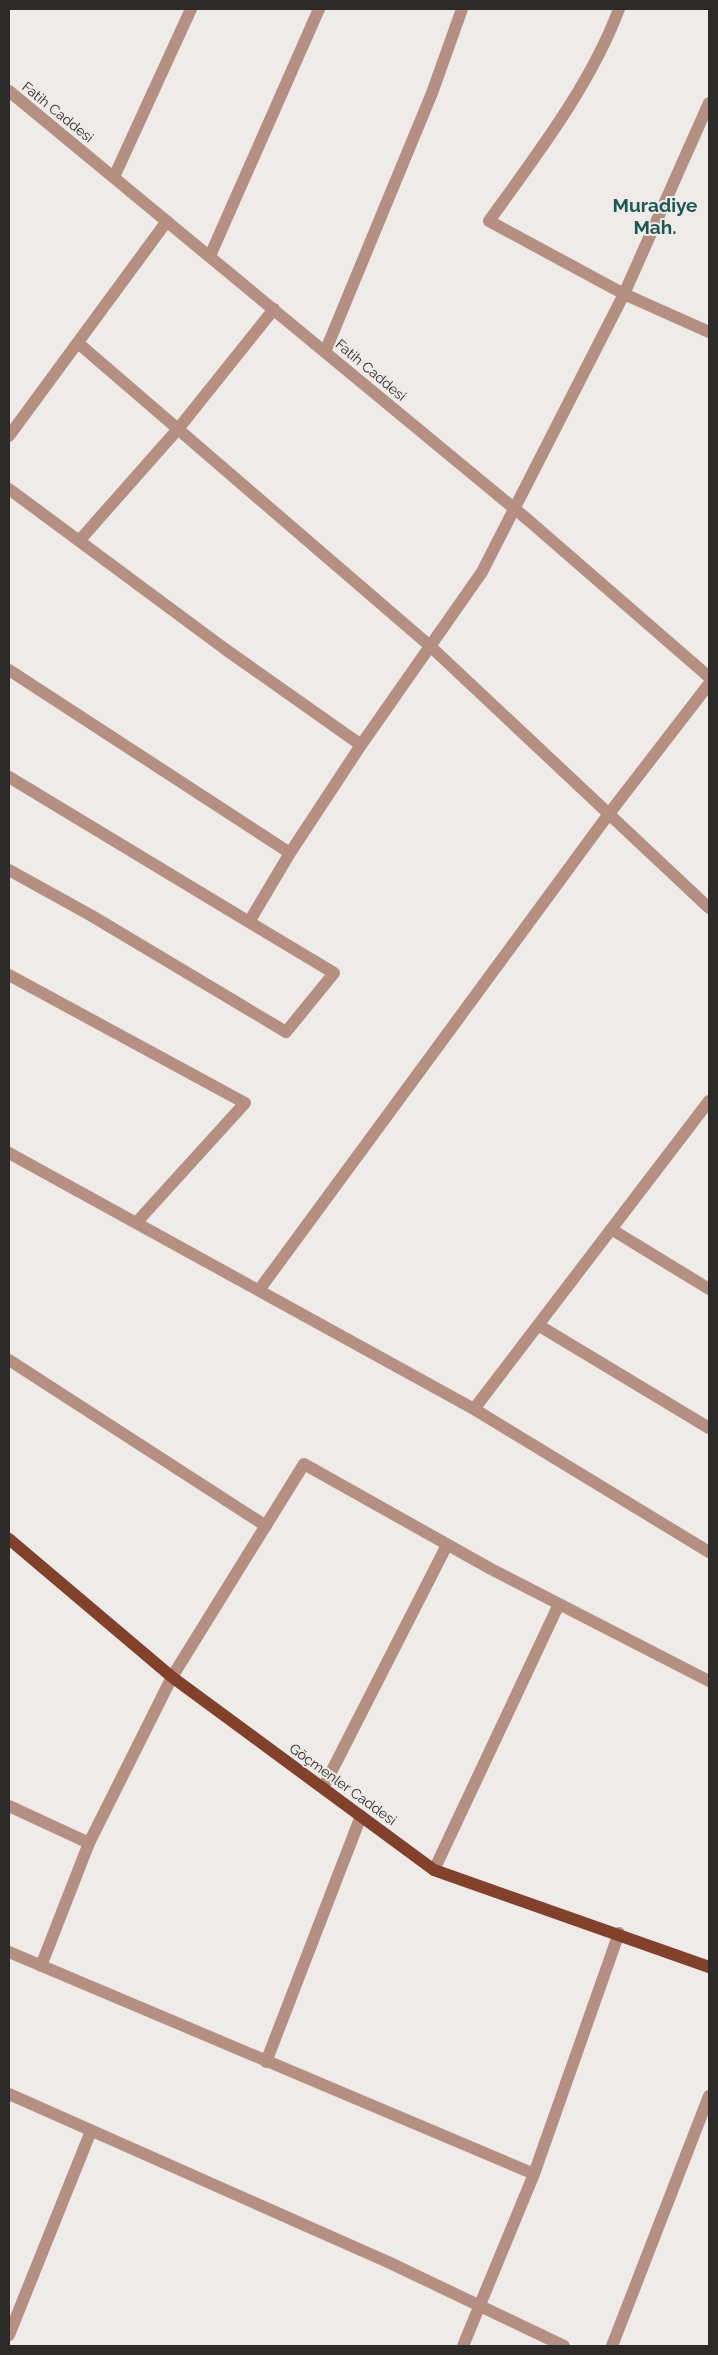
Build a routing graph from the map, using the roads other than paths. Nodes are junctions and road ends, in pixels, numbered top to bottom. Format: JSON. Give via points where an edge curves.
{"nodes":[{"id":1,"x":191,"y":9,"type":"edge"},
{"id":2,"x":319,"y":9,"type":"edge"},
{"id":3,"x":462,"y":9,"type":"edge"},
{"id":4,"x":619,"y":9,"type":"edge"},
{"id":5,"x":9,"y":91,"type":"edge"},
{"id":6,"x":709,"y":103,"type":"edge"},
{"id":7,"x":704,"y":128,"type":"edge"},
{"id":8,"x":114,"y":177,"type":"junction"},
{"id":9,"x":167,"y":221,"type":"junction"},
{"id":10,"x":210,"y":256,"type":"junction"},
{"id":11,"x":624,"y":294,"type":"junction"},
{"id":12,"x":274,"y":309,"type":"junction"},
{"id":13,"x":709,"y":332,"type":"edge"},
{"id":14,"x":78,"y":343,"type":"junction"},
{"id":15,"x":325,"y":352,"type":"junction"},
{"id":16,"x":178,"y":429,"type":"junction"},
{"id":17,"x":9,"y":436,"type":"edge"},
{"id":18,"x":9,"y":489,"type":"edge"},
{"id":19,"x":514,"y":508,"type":"junction"},
{"id":20,"x":79,"y":541,"type":"junction"},
{"id":21,"x":430,"y":646,"type":"junction"},
{"id":22,"x":9,"y":670,"type":"edge"},
{"id":23,"x":709,"y":677,"type":"edge"},
{"id":24,"x":709,"y":684,"type":"edge"},
{"id":25,"x":361,"y":745,"type":"junction"},
{"id":26,"x":9,"y":777,"type":"edge"},
{"id":27,"x":608,"y":814,"type":"junction"},
{"id":28,"x":290,"y":853,"type":"junction"},
{"id":29,"x":9,"y":870,"type":"edge"},
{"id":30,"x":709,"y":908,"type":"edge"},
{"id":31,"x":249,"y":922,"type":"junction"},
{"id":32,"x":9,"y":975,"type":"edge"},
{"id":33,"x":709,"y":1100,"type":"edge"},
{"id":34,"x":704,"y":1117,"type":"edge"},
{"id":35,"x":9,"y":1153,"type":"edge"},
{"id":36,"x":136,"y":1223,"type":"junction"},
{"id":37,"x":611,"y":1230,"type":"junction"},
{"id":38,"x":709,"y":1289,"type":"edge"},
{"id":39,"x":258,"y":1290,"type":"junction"},
{"id":40,"x":538,"y":1325,"type":"junction"},
{"id":41,"x":9,"y":1360,"type":"edge"},
{"id":42,"x":474,"y":1409,"type":"junction"},
{"id":43,"x":709,"y":1428,"type":"edge"},
{"id":44,"x":266,"y":1526,"type":"junction"},
{"id":45,"x":9,"y":1539,"type":"edge"},
{"id":46,"x":447,"y":1544,"type":"junction"},
{"id":47,"x":709,"y":1552,"type":"edge"},
{"id":48,"x":559,"y":1604,"type":"junction"},
{"id":49,"x":172,"y":1677,"type":"junction"},
{"id":50,"x":709,"y":1681,"type":"edge"},
{"id":51,"x":323,"y":1788,"type":"junction"},
{"id":52,"x":9,"y":1806,"type":"edge"},
{"id":53,"x":361,"y":1816,"type":"junction"},
{"id":54,"x":89,"y":1843,"type":"junction"},
{"id":55,"x":434,"y":1870,"type":"junction"},
{"id":56,"x":618,"y":1934,"type":"junction"},
{"id":57,"x":9,"y":1952,"type":"edge"},
{"id":58,"x":41,"y":1966,"type":"junction"},
{"id":59,"x":709,"y":1966,"type":"edge"},
{"id":60,"x":266,"y":2062,"type":"junction"},
{"id":61,"x":9,"y":2094,"type":"edge"},
{"id":62,"x":709,"y":2096,"type":"edge"},
{"id":63,"x":91,"y":2131,"type":"junction"},
{"id":64,"x":534,"y":2174,"type":"junction"},
{"id":65,"x":480,"y":2306,"type":"junction"},
{"id":66,"x":9,"y":2335,"type":"edge"},
{"id":67,"x":463,"y":2346,"type":"edge"},
{"id":68,"x":564,"y":2346,"type":"edge"},
{"id":69,"x":612,"y":2346,"type":"edge"}],
"edges":[{"from":1,"to":8,"type":"street"},
{"from":2,"to":10,"type":"street"},
{"from":3,"to":15,"type":"street","via":[[432,93]]},
{"from":4,"to":11,"type":"street","via":[[607,41],[554,130],[489,221]]},
{"from":5,"to":8,"type":"street","name":"Fatih Caddesi"},
{"from":6,"to":7,"type":"street"},
{"from":7,"to":11,"type":"street"},
{"from":8,"to":9,"type":"street","name":"Fatih Caddesi"},
{"from":9,"to":10,"type":"street","name":"Fatih Caddesi"},
{"from":9,"to":14,"type":"street"},
{"from":10,"to":12,"type":"street","name":"Fatih Caddesi"},
{"from":11,"to":13,"type":"street"},
{"from":11,"to":19,"type":"street"},
{"from":12,"to":15,"type":"street","name":"Fatih Caddesi"},
{"from":12,"to":16,"type":"street"},
{"from":14,"to":16,"type":"street"},
{"from":14,"to":17,"type":"street"},
{"from":15,"to":19,"type":"street","name":"Fatih Caddesi"},
{"from":16,"to":20,"type":"street"},
{"from":16,"to":21,"type":"street"},
{"from":18,"to":20,"type":"street"},
{"from":19,"to":21,"type":"street","via":[[482,572]]},
{"from":19,"to":23,"type":"street","name":"Fatih Caddesi"},
{"from":20,"to":25,"type":"street"},
{"from":21,"to":25,"type":"street"},
{"from":21,"to":27,"type":"street"},
{"from":22,"to":28,"type":"street"},
{"from":24,"to":27,"type":"street"},
{"from":25,"to":28,"type":"street"},
{"from":26,"to":31,"type":"street"},
{"from":27,"to":30,"type":"street"},
{"from":27,"to":39,"type":"street"},
{"from":28,"to":31,"type":"street"},
{"from":29,"to":31,"type":"street","via":[[286,1032],[334,973]]},
{"from":32,"to":36,"type":"street","via":[[245,1102]]},
{"from":33,"to":34,"type":"street"},
{"from":34,"to":37,"type":"street"},
{"from":35,"to":36,"type":"street"},
{"from":36,"to":39,"type":"street"},
{"from":37,"to":38,"type":"street"},
{"from":37,"to":40,"type":"street"},
{"from":39,"to":42,"type":"street"},
{"from":40,"to":42,"type":"street"},
{"from":40,"to":43,"type":"street"},
{"from":41,"to":44,"type":"street"},
{"from":42,"to":47,"type":"street"},
{"from":44,"to":46,"type":"street","via":[[304,1464]]},
{"from":44,"to":49,"type":"street"},
{"from":45,"to":49,"type":"main road","name":"Göçmenler Caddesi"},
{"from":46,"to":48,"type":"street"},
{"from":46,"to":51,"type":"street"},
{"from":48,"to":50,"type":"street"},
{"from":48,"to":55,"type":"street"},
{"from":49,"to":51,"type":"main road","name":"Göçmenler Caddesi"},
{"from":49,"to":54,"type":"street"},
{"from":51,"to":53,"type":"main road","name":"Göçmenler Caddesi"},
{"from":52,"to":54,"type":"street"},
{"from":53,"to":55,"type":"main road","name":"Göçmenler Caddesi"},
{"from":53,"to":60,"type":"street"},
{"from":54,"to":58,"type":"street"},
{"from":55,"to":56,"type":"main road","name":"Göçmenler Caddesi"},
{"from":56,"to":59,"type":"main road","name":"Göçmenler Caddesi"},
{"from":56,"to":64,"type":"street"},
{"from":57,"to":58,"type":"street"},
{"from":58,"to":60,"type":"street"},
{"from":60,"to":64,"type":"street"},
{"from":61,"to":63,"type":"street"},
{"from":62,"to":69,"type":"street"},
{"from":63,"to":65,"type":"street"},
{"from":63,"to":66,"type":"street"},
{"from":64,"to":65,"type":"street"},
{"from":65,"to":67,"type":"street"},
{"from":65,"to":68,"type":"street"}]}
